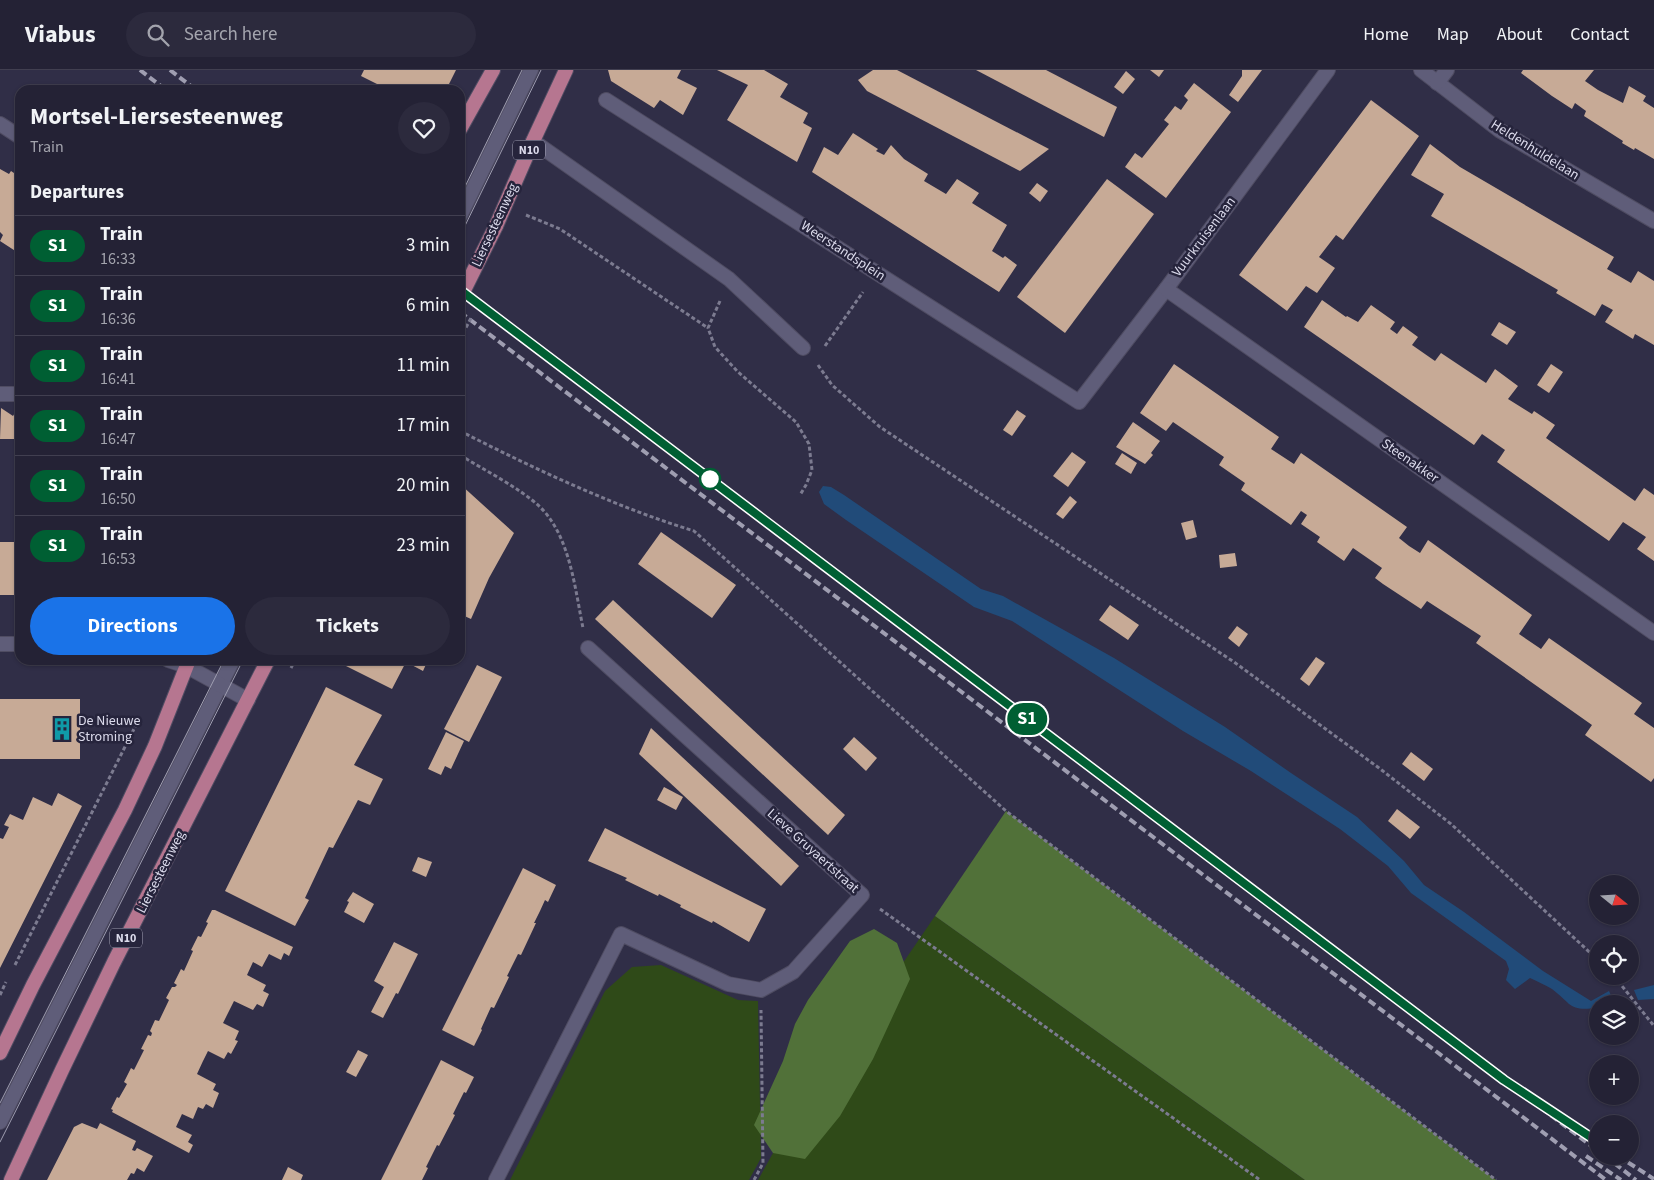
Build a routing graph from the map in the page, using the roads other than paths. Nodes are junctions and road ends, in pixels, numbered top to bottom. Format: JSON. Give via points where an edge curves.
{"nodes":[{"id":1,"x":493,"y":70,"type":"edge"},
{"id":2,"x":531,"y":70,"type":"edge"},
{"id":3,"x":566,"y":70,"type":"edge"},
{"id":4,"x":1328,"y":70,"type":"edge"},
{"id":5,"x":1421,"y":70,"type":"edge"},
{"id":6,"x":1447,"y":70,"type":"edge"},
{"id":7,"x":1438,"y":83,"type":"junction"},
{"id":8,"x":606,"y":100,"type":"dead end"},
{"id":9,"x":465,"y":120,"type":"edge"},
{"id":10,"x":0,"y":124,"type":"edge"},
{"id":11,"x":15,"y":134,"type":"edge"},
{"id":12,"x":533,"y":141,"type":"junction"},
{"id":13,"x":465,"y":207,"type":"edge"},
{"id":14,"x":1654,"y":222,"type":"edge"},
{"id":15,"x":465,"y":288,"type":"edge"},
{"id":16,"x":1166,"y":290,"type":"junction"},
{"id":17,"x":802,"y":348,"type":"road end"},
{"id":18,"x":0,"y":394,"type":"edge"},
{"id":19,"x":15,"y":394,"type":"edge"},
{"id":20,"x":1079,"y":402,"type":"joint"},
{"id":21,"x":1654,"y":633,"type":"edge"},
{"id":22,"x":0,"y":644,"type":"edge"},
{"id":23,"x":15,"y":644,"type":"edge"},
{"id":24,"x":588,"y":648,"type":"road end"},
{"id":25,"x":186,"y":665,"type":"edge"},
{"id":26,"x":190,"y":665,"type":"edge"},
{"id":27,"x":230,"y":665,"type":"edge"},
{"id":28,"x":266,"y":665,"type":"edge"},
{"id":29,"x":220,"y":685,"type":"junction"},
{"id":30,"x":248,"y":700,"type":"junction"},
{"id":31,"x":0,"y":1053,"type":"edge"},
{"id":32,"x":0,"y":1122,"type":"edge"},
{"id":33,"x":11,"y":1180,"type":"edge"},
{"id":34,"x":496,"y":1180,"type":"edge"}],
"edges":[{"from":1,"to":9,"type":"main road"},
{"from":2,"to":13,"type":"street"},
{"from":3,"to":12,"type":"main road","name":"Liersesteenweg","number":"N10"},
{"from":4,"to":16,"type":"street","name":"Vuurkruisenlaan"},
{"from":5,"to":7,"type":"street","name":"Heldenhuldelaan"},
{"from":6,"to":7,"type":"street"},
{"from":7,"to":14,"type":"street","name":"Heldenhuldelaan","via":[[1499,130]]},
{"from":8,"to":20,"type":"street","name":"Weerstandsplein"},
{"from":10,"to":11,"type":"street"},
{"from":12,"to":15,"type":"main road","name":"Liersesteenweg","number":"N10","bridge":true},
{"from":12,"to":17,"type":"street","via":[[729,279]]},
{"from":16,"to":20,"type":"street","name":"Vuurkruisenlaan"},
{"from":16,"to":21,"type":"street","name":"Steenakker"},
{"from":18,"to":19,"type":"street"},
{"from":22,"to":23,"type":"street"},
{"from":24,"to":34,"type":"street","name":"Lieve Gruyaertstraat","via":[[862,895],[793,972],[761,990],[728,984],[621,934]]},
{"from":25,"to":31,"type":"main road","via":[[155,746],[125,810]]},
{"from":26,"to":29,"type":"street"},
{"from":27,"to":29,"type":"street"},
{"from":28,"to":30,"type":"main road","name":"Liersesteenweg","number":"N10"},
{"from":29,"to":30,"type":"street"},
{"from":29,"to":32,"type":"street"},
{"from":30,"to":33,"type":"main road","name":"Liersesteenweg","number":"N10","via":[[114,962]]}]}
